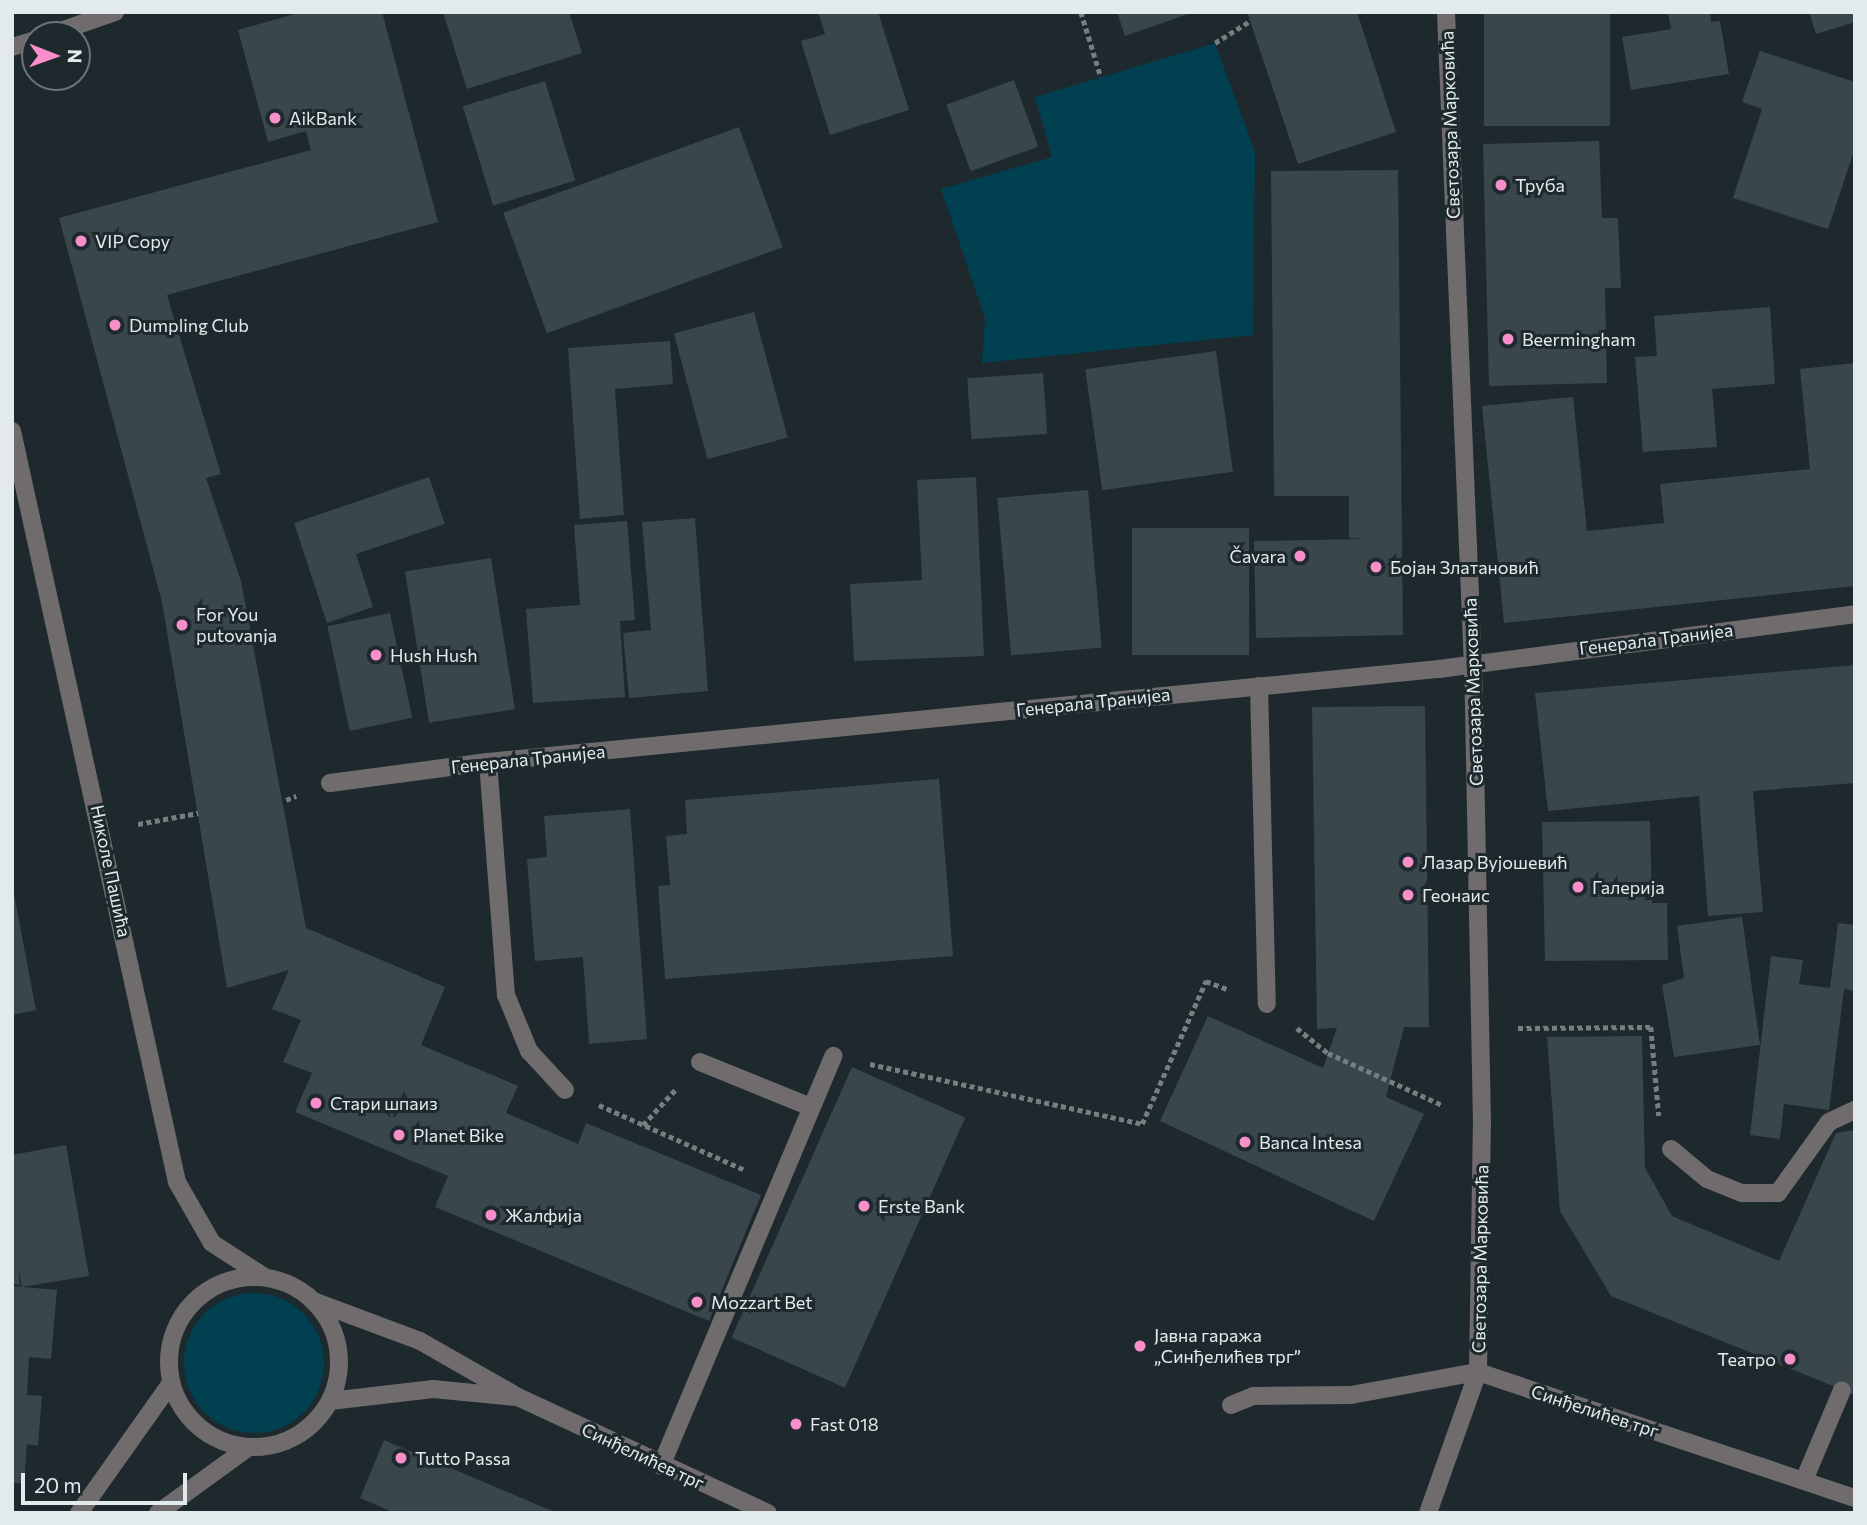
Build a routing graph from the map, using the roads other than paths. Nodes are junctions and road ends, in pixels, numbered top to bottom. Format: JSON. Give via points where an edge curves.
{"nodes":[{"id":1,"x":115,"y":12,"type":"edge"},
{"id":2,"x":1446,"y":12,"type":"edge"},
{"id":3,"x":89,"y":21,"type":"edge"},
{"id":4,"x":12,"y":432,"type":"edge"},
{"id":5,"x":1855,"y":614,"type":"edge"},
{"id":6,"x":1472,"y":663,"type":"junction"},
{"id":7,"x":1259,"y":686,"type":"junction"},
{"id":8,"x":488,"y":762,"type":"junction"},
{"id":9,"x":330,"y":783,"type":"dead end"},
{"id":10,"x":1268,"y":1004,"type":"road end"},
{"id":11,"x":834,"y":1056,"type":"road end"},
{"id":12,"x":700,"y":1062,"type":"road end"},
{"id":13,"x":565,"y":1090,"type":"road end"},
{"id":14,"x":811,"y":1107,"type":"junction"},
{"id":15,"x":1855,"y":1110,"type":"edge"},
{"id":16,"x":1671,"y":1149,"type":"road end"},
{"id":17,"x":263,"y":1276,"type":"junction"},
{"id":18,"x":313,"y":1301,"type":"junction"},
{"id":19,"x":1478,"y":1372,"type":"junction"},
{"id":20,"x":171,"y":1383,"type":"junction"},
{"id":21,"x":1842,"y":1390,"type":"tunnel mouth"},
{"id":22,"x":520,"y":1398,"type":"junction"},
{"id":23,"x":330,"y":1401,"type":"junction"},
{"id":24,"x":1231,"y":1405,"type":"dead end"},
{"id":25,"x":246,"y":1449,"type":"junction"},
{"id":26,"x":661,"y":1466,"type":"junction"},
{"id":27,"x":1805,"y":1479,"type":"junction"},
{"id":28,"x":1855,"y":1498,"type":"edge"},
{"id":29,"x":79,"y":1513,"type":"edge"},
{"id":30,"x":158,"y":1513,"type":"edge"},
{"id":31,"x":768,"y":1513,"type":"edge"},
{"id":32,"x":1428,"y":1513,"type":"edge"}],
"edges":[{"from":1,"to":3,"type":"street"},
{"from":2,"to":6,"type":"street","name":"Светозара Марковића"},
{"from":4,"to":17,"type":"street","name":"Николе Пашића","via":[[177,1182],[212,1244]]},
{"from":5,"to":6,"type":"street","name":"Генерала Транијеа"},
{"from":6,"to":7,"type":"street","name":"Генерала Транијеа"},
{"from":6,"to":19,"type":"street","name":"Светозара Марковића","via":[[1482,1124]]},
{"from":7,"to":8,"type":"street","name":"Генерала Транијеа"},
{"from":7,"to":10,"type":"street"},
{"from":8,"to":9,"type":"street","name":"Генерала Транијеа"},
{"from":8,"to":13,"type":"street","via":[[506,995],[530,1051]]},
{"from":11,"to":14,"type":"street"},
{"from":12,"to":14,"type":"street"},
{"from":14,"to":26,"type":"street"},
{"from":15,"to":16,"type":"street","via":[[1829,1122],[1778,1194],[1742,1193],[1707,1180]]},
{"from":17,"to":18,"type":"street","name":"Николе Пашића"},
{"from":17,"to":20,"type":"street","via":[[223,1281],[191,1304],[175,1328]]},
{"from":18,"to":22,"type":"street","name":"Синђелићев трг","via":[[420,1341]]},
{"from":18,"to":23,"type":"street","via":[[338,1345],[340,1370]]},
{"from":19,"to":24,"type":"street","via":[[1351,1395],[1253,1396]]},
{"from":19,"to":27,"type":"street","name":"Синђелићев трг"},
{"from":19,"to":32,"type":"street"},
{"from":20,"to":25,"type":"street","via":[[195,1425]]},
{"from":20,"to":29,"type":"street"},
{"from":21,"to":27,"type":"street"},
{"from":22,"to":23,"type":"street","name":"Синђелићев трг","via":[[433,1389]]},
{"from":22,"to":26,"type":"street","name":"Синђелићев трг"},
{"from":23,"to":25,"type":"street","via":[[307,1430],[285,1443]]},
{"from":25,"to":30,"type":"street"},
{"from":26,"to":31,"type":"street","name":"Синђелићев трг"},
{"from":27,"to":28,"type":"street","name":"Синђелићев трг"}]}
